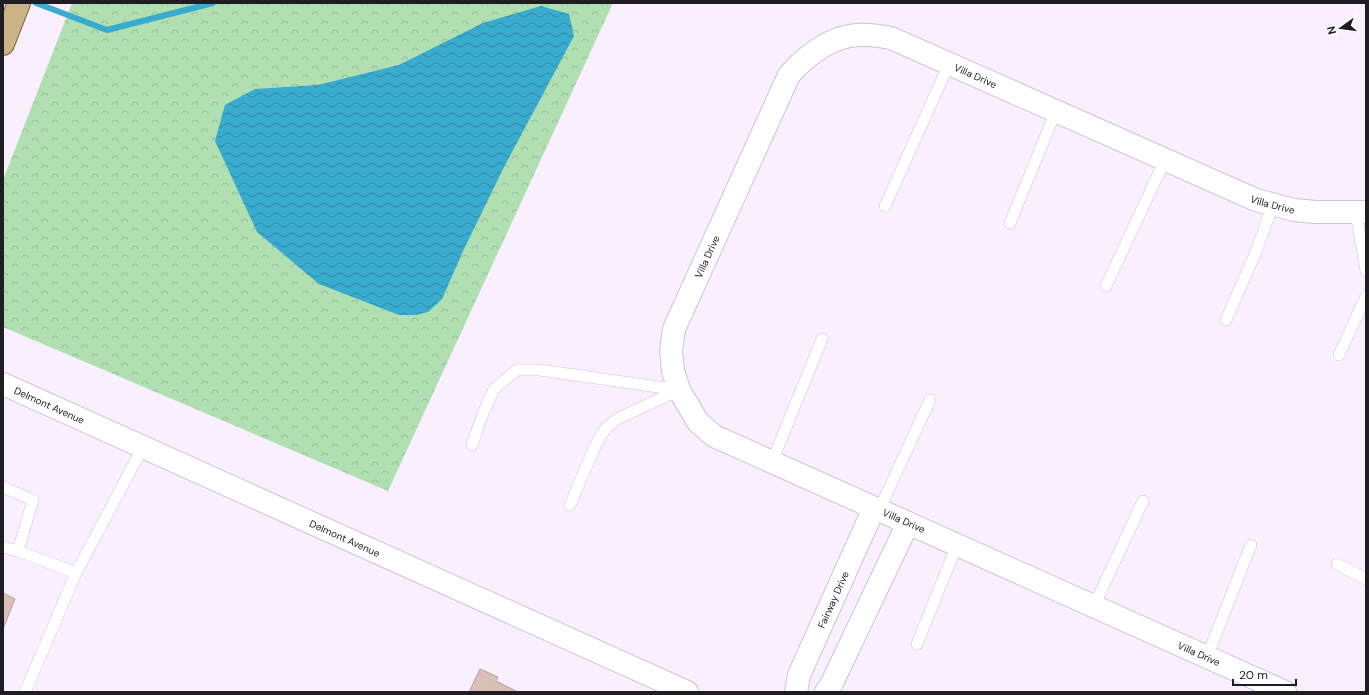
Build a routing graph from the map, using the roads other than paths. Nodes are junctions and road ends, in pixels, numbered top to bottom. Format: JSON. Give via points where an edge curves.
{"nodes":[{"id":1,"x":19,"y":3,"type":"edge"},
{"id":2,"x":3,"y":44,"type":"edge"},
{"id":3,"x":949,"y":64,"type":"junction"},
{"id":4,"x":1056,"y":111,"type":"junction"},
{"id":5,"x":1165,"y":160,"type":"junction"},
{"id":6,"x":1273,"y":205,"type":"junction"},
{"id":7,"x":885,"y":206,"type":"dead end"},
{"id":8,"x":1361,"y":212,"type":"edge"},
{"id":9,"x":1010,"y":223,"type":"dead end"},
{"id":10,"x":1366,"y":272,"type":"edge"},
{"id":11,"x":1106,"y":286,"type":"dead end"},
{"id":12,"x":1366,"y":296,"type":"edge"},
{"id":13,"x":1226,"y":320,"type":"dead end"},
{"id":14,"x":822,"y":339,"type":"dead end"},
{"id":15,"x":1339,"y":355,"type":"dead end"},
{"id":16,"x":3,"y":384,"type":"edge"},
{"id":17,"x":679,"y":390,"type":"junction"},
{"id":18,"x":930,"y":400,"type":"dead end"},
{"id":19,"x":472,"y":445,"type":"dead end"},
{"id":20,"x":143,"y":447,"type":"junction"},
{"id":21,"x":772,"y":462,"type":"junction"},
{"id":22,"x":3,"y":487,"type":"edge"},
{"id":23,"x":1143,"y":501,"type":"dead end"},
{"id":24,"x":570,"y":505,"type":"dead end"},
{"id":25,"x":877,"y":509,"type":"junction"},
{"id":26,"x":908,"y":523,"type":"junction"},
{"id":27,"x":956,"y":545,"type":"junction"},
{"id":28,"x":1251,"y":545,"type":"dead end"},
{"id":29,"x":3,"y":547,"type":"edge"},
{"id":30,"x":18,"y":551,"type":"junction"},
{"id":31,"x":1337,"y":564,"type":"dead end"},
{"id":32,"x":76,"y":573,"type":"junction"},
{"id":33,"x":1366,"y":579,"type":"edge"},
{"id":34,"x":1094,"y":606,"type":"junction"},
{"id":35,"x":917,"y":644,"type":"dead end"},
{"id":36,"x":1207,"y":657,"type":"junction"},
{"id":37,"x":25,"y":692,"type":"edge"},
{"id":38,"x":687,"y":692,"type":"edge"},
{"id":39,"x":796,"y":692,"type":"edge"},
{"id":40,"x":826,"y":692,"type":"edge"},
{"id":41,"x":1285,"y":692,"type":"edge"}],
"edges":[{"from":1,"to":2,"type":"main road"},
{"from":3,"to":4,"type":"street","name":"Villa Drive"},
{"from":3,"to":7,"type":"lane"},
{"from":3,"to":17,"type":"street","name":"Villa Drive","via":[[891,38],[857,35],[825,44],[810,54],[789,75],[674,329],[671,351],[673,371]]},
{"from":4,"to":5,"type":"street","name":"Villa Drive"},
{"from":4,"to":9,"type":"lane"},
{"from":5,"to":6,"type":"street","name":"Villa Drive"},
{"from":5,"to":11,"type":"lane"},
{"from":6,"to":8,"type":"street","name":"Villa Drive","via":[[1315,212]]},
{"from":6,"to":13,"type":"lane"},
{"from":8,"to":10,"type":"lane"},
{"from":12,"to":15,"type":"lane"},
{"from":14,"to":21,"type":"lane"},
{"from":16,"to":20,"type":"street","name":"Delmont Avenue"},
{"from":17,"to":19,"type":"lane","via":[[540,370],[517,370],[494,389]]},
{"from":17,"to":21,"type":"street","name":"Villa Drive","via":[[698,422],[714,436]]},
{"from":17,"to":24,"type":"lane","via":[[618,419],[606,428],[596,444]]},
{"from":18,"to":25,"type":"lane"},
{"from":20,"to":32,"type":"lane"},
{"from":20,"to":38,"type":"street","name":"Delmont Avenue"},
{"from":21,"to":25,"type":"street","name":"Villa Drive"},
{"from":22,"to":30,"type":"lane","via":[[34,500]]},
{"from":23,"to":34,"type":"lane"},
{"from":25,"to":26,"type":"street","name":"Villa Drive"},
{"from":25,"to":39,"type":"street","name":"Fairway Drive","via":[[799,676]]},
{"from":26,"to":27,"type":"street","name":"Villa Drive"},
{"from":26,"to":40,"type":"street"},
{"from":27,"to":34,"type":"street","name":"Villa Drive"},
{"from":27,"to":35,"type":"lane"},
{"from":28,"to":36,"type":"lane"},
{"from":29,"to":30,"type":"lane"},
{"from":30,"to":32,"type":"lane"},
{"from":31,"to":33,"type":"lane"},
{"from":32,"to":37,"type":"lane"},
{"from":34,"to":36,"type":"street","name":"Villa Drive"},
{"from":36,"to":41,"type":"street","name":"Villa Drive"}]}
